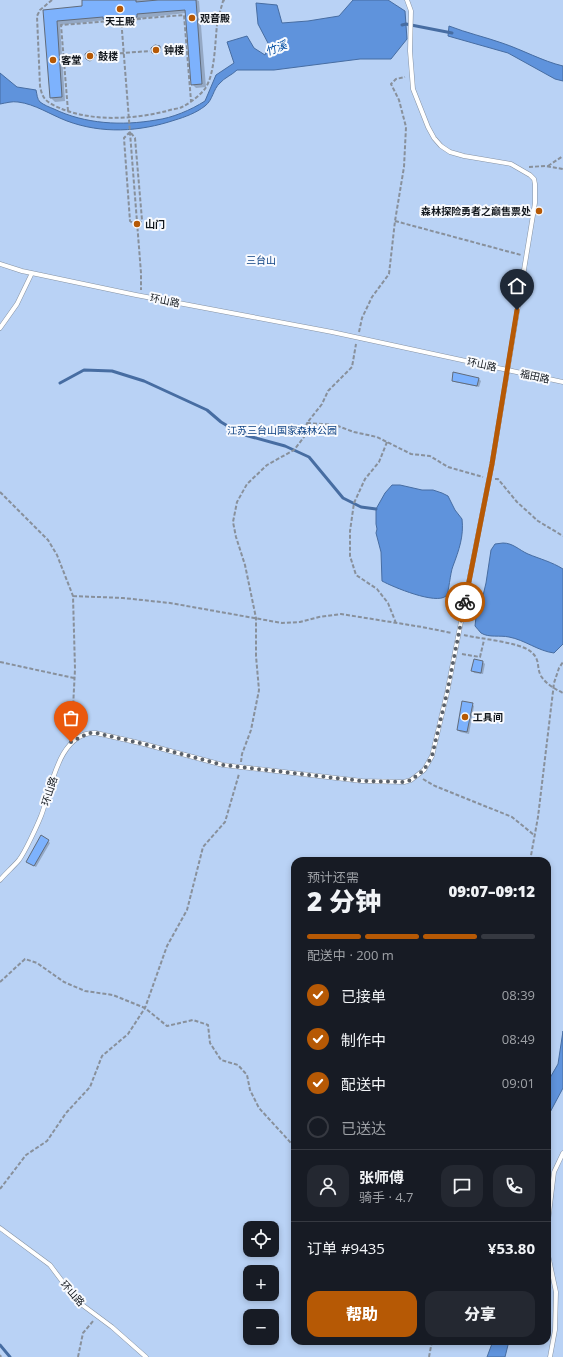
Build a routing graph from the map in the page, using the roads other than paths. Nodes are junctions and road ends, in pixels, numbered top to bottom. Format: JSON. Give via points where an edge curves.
{"nodes":[{"id":1,"x":407,"y":0,"type":"edge"},
{"id":2,"x":0,"y":264,"type":"edge"},
{"id":3,"x":32,"y":273,"type":"junction"},
{"id":4,"x":0,"y":328,"type":"edge"},
{"id":5,"x":506,"y":370,"type":"junction"},
{"id":6,"x":563,"y":382,"type":"edge"},
{"id":7,"x":0,"y":880,"type":"edge"},
{"id":8,"x":563,"y":1152,"type":"edge"},
{"id":9,"x":551,"y":1197,"type":"edge"},
{"id":10,"x":0,"y":1228,"type":"edge"},
{"id":11,"x":551,"y":1269,"type":"edge"},
{"id":12,"x":146,"y":1357,"type":"edge"},
{"id":13,"x":550,"y":1357,"type":"edge"}],
"edges":[{"from":1,"to":5,"type":"lane","via":[[411,11],[410,51],[414,89],[434,138],[450,152],[511,164],[530,175],[536,184],[535,203]]},
{"from":2,"to":3,"type":"lane","name":"环山路"},
{"from":3,"to":4,"type":"lane","via":[[17,304]]},
{"from":3,"to":5,"type":"lane","name":"环山路","via":[[357,337]]},
{"from":5,"to":6,"type":"lane","name":"福田路"},
{"from":5,"to":7,"type":"lane","name":"环山路","via":[[489,479],[447,693],[432,756],[424,770],[404,782],[362,781],[223,765],[144,744],[89,733],[71,742],[65,750],[52,779],[41,816],[20,858]]},
{"from":8,"to":9,"type":"lane","via":[[554,1172]]},
{"from":10,"to":12,"type":"lane","name":"环山路","via":[[50,1265],[77,1301]]},
{"from":11,"to":13,"type":"lane","via":[[556,1292],[555,1330]]}]}
